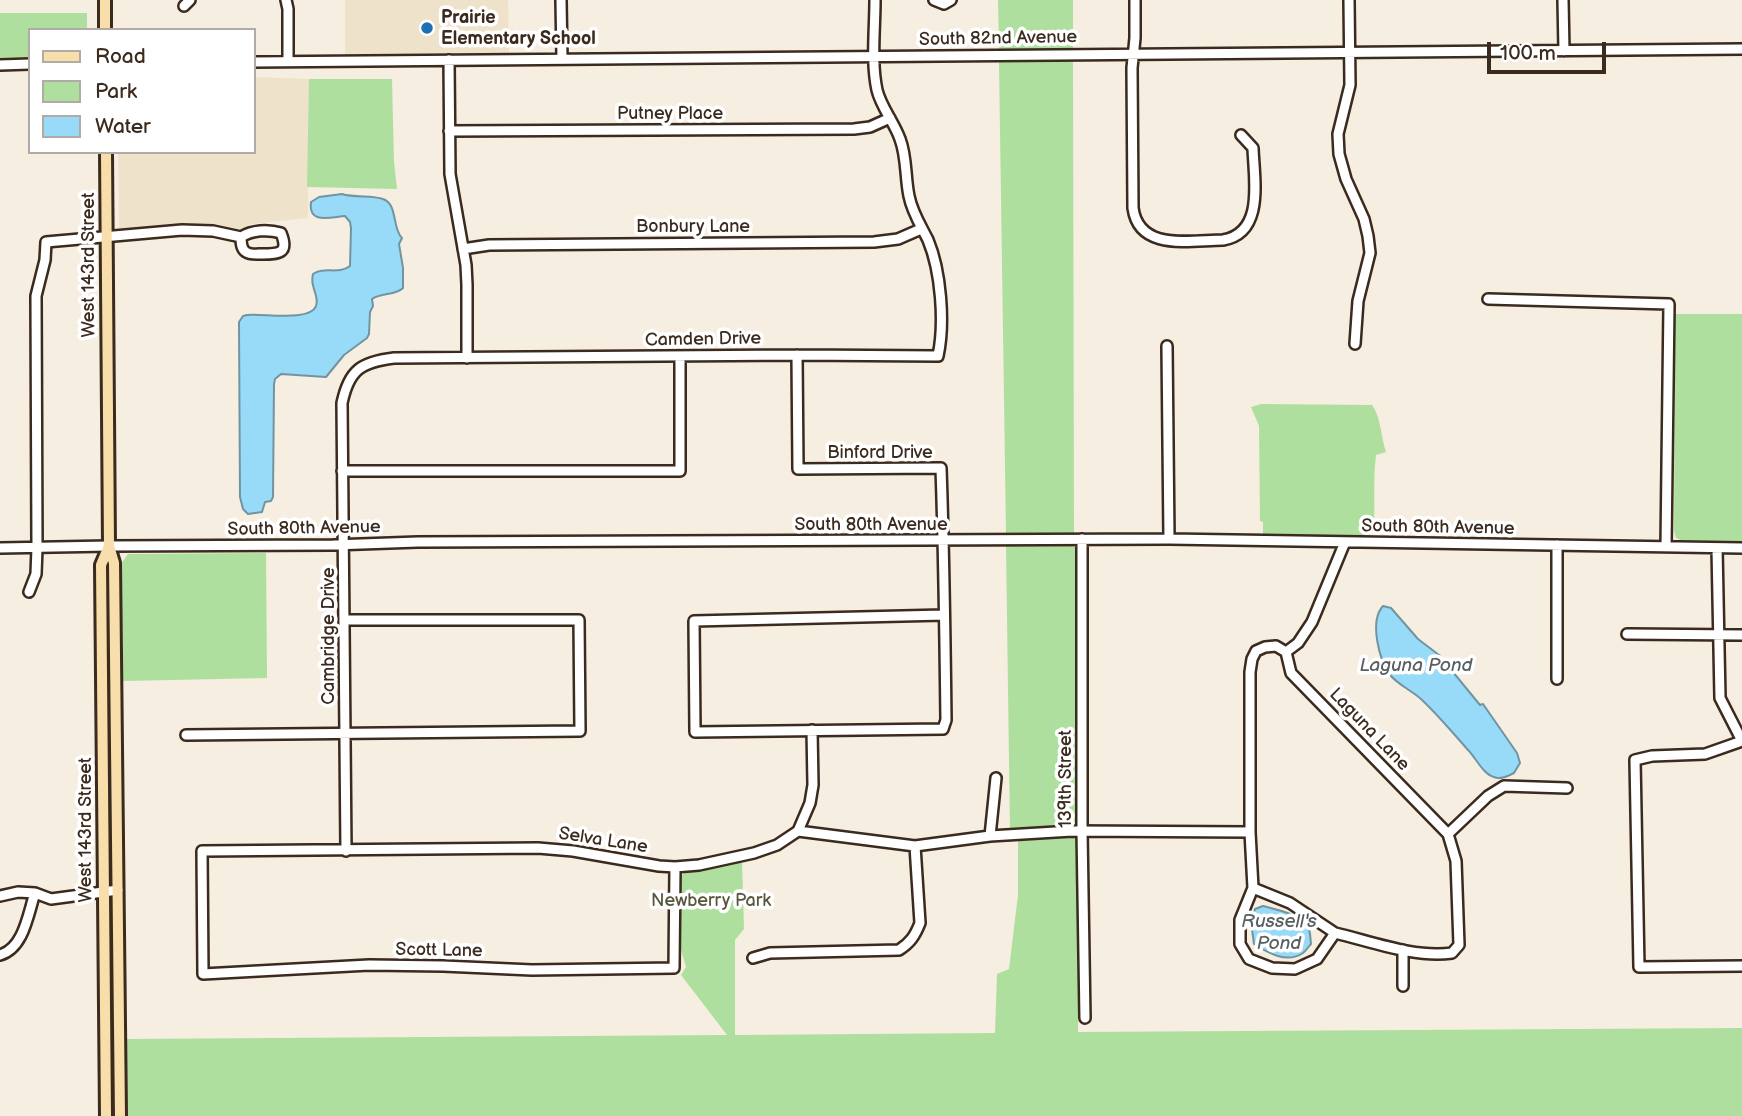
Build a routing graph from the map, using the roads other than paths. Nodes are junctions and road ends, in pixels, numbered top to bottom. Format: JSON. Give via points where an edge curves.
{"nodes":[{"id":1,"x":105,"y":0,"type":"edge"},
{"id":2,"x":286,"y":0,"type":"edge"},
{"id":3,"x":561,"y":0,"type":"edge"},
{"id":4,"x":875,"y":0,"type":"edge"},
{"id":5,"x":934,"y":0,"type":"edge"},
{"id":6,"x":951,"y":0,"type":"edge"},
{"id":7,"x":1135,"y":0,"type":"edge"},
{"id":8,"x":1349,"y":0,"type":"edge"},
{"id":9,"x":1563,"y":0,"type":"edge"},
{"id":10,"x":105,"y":28,"type":"edge"},
{"id":11,"x":1742,"y":49,"type":"edge"},
{"id":12,"x":1564,"y":51,"type":"junction"},
{"id":13,"x":1349,"y":52,"type":"junction"},
{"id":14,"x":1134,"y":54,"type":"junction"},
{"id":15,"x":874,"y":56,"type":"junction"},
{"id":16,"x":562,"y":59,"type":"junction"},
{"id":17,"x":449,"y":60,"type":"junction"},
{"id":18,"x":288,"y":61,"type":"junction"},
{"id":19,"x":256,"y":62,"type":"edge"},
{"id":20,"x":28,"y":64,"type":"edge"},
{"id":21,"x":0,"y":65,"type":"edge"},
{"id":22,"x":890,"y":118,"type":"junction"},
{"id":23,"x":449,"y":131,"type":"junction"},
{"id":24,"x":1241,"y":135,"type":"dead end"},
{"id":25,"x":106,"y":154,"type":"edge"},
{"id":26,"x":921,"y":229,"type":"junction"},
{"id":27,"x":107,"y":237,"type":"junction"},
{"id":28,"x":241,"y":237,"type":"junction"},
{"id":29,"x":463,"y":249,"type":"junction"},
{"id":30,"x":1488,"y":299,"type":"dead end"},
{"id":31,"x":1355,"y":344,"type":"dead end"},
{"id":32,"x":1167,"y":346,"type":"dead end"},
{"id":33,"x":797,"y":355,"type":"junction"},
{"id":34,"x":680,"y":356,"type":"junction"},
{"id":35,"x":467,"y":358,"type":"junction"},
{"id":36,"x":342,"y":471,"type":"junction"},
{"id":37,"x":1082,"y":539,"type":"junction"},
{"id":38,"x":1169,"y":539,"type":"junction"},
{"id":39,"x":943,"y":540,"type":"junction"},
{"id":40,"x":1345,"y":542,"type":"junction"},
{"id":41,"x":344,"y":545,"type":"junction"},
{"id":42,"x":1558,"y":545,"type":"junction"},
{"id":43,"x":109,"y":546,"type":"junction"},
{"id":44,"x":1666,"y":547,"type":"junction"},
{"id":45,"x":0,"y":548,"type":"edge"},
{"id":46,"x":37,"y":548,"type":"junction"},
{"id":47,"x":1717,"y":548,"type":"junction"},
{"id":48,"x":1742,"y":548,"type":"edge"},
{"id":49,"x":29,"y":592,"type":"dead end"},
{"id":50,"x":944,"y":615,"type":"junction"},
{"id":51,"x":344,"y":620,"type":"junction"},
{"id":52,"x":1627,"y":634,"type":"dead end"},
{"id":53,"x":1718,"y":635,"type":"junction"},
{"id":54,"x":1742,"y":635,"type":"edge"},
{"id":55,"x":1286,"y":652,"type":"junction"},
{"id":56,"x":1557,"y":679,"type":"dead end"},
{"id":57,"x":812,"y":730,"type":"junction"},
{"id":58,"x":345,"y":734,"type":"junction"},
{"id":59,"x":186,"y":735,"type":"dead end"},
{"id":60,"x":1742,"y":741,"type":"edge"},
{"id":61,"x":996,"y":778,"type":"dead end"},
{"id":62,"x":1567,"y":788,"type":"dead end"},
{"id":63,"x":798,"y":831,"type":"junction"},
{"id":64,"x":1082,"y":831,"type":"junction"},
{"id":65,"x":1250,"y":832,"type":"junction"},
{"id":66,"x":1448,"y":834,"type":"junction"},
{"id":67,"x":990,"y":836,"type":"junction"},
{"id":68,"x":915,"y":846,"type":"junction"},
{"id":69,"x":346,"y":851,"type":"junction"},
{"id":70,"x":674,"y":867,"type":"junction"},
{"id":71,"x":1253,"y":888,"type":"junction"},
{"id":72,"x":118,"y":890,"type":"junction"},
{"id":73,"x":104,"y":892,"type":"junction"},
{"id":74,"x":35,"y":893,"type":"junction"},
{"id":75,"x":0,"y":896,"type":"edge"},
{"id":76,"x":1335,"y":933,"type":"junction"},
{"id":77,"x":1403,"y":950,"type":"junction"},
{"id":78,"x":0,"y":955,"type":"edge"},
{"id":79,"x":753,"y":958,"type":"dead end"},
{"id":80,"x":1742,"y":966,"type":"edge"},
{"id":81,"x":203,"y":974,"type":"joint"},
{"id":82,"x":1403,"y":986,"type":"dead end"},
{"id":83,"x":1085,"y":1018,"type":"dead end"},
{"id":84,"x":106,"y":1116,"type":"edge"},
{"id":85,"x":120,"y":1116,"type":"edge"}],
"edges":[{"from":1,"to":10,"type":"main road"},
{"from":2,"to":18,"type":"street"},
{"from":3,"to":16,"type":"street"},
{"from":4,"to":15,"type":"street"},
{"from":5,"to":6,"type":"street","via":[[944,4]]},
{"from":7,"to":14,"type":"street"},
{"from":8,"to":13,"type":"street"},
{"from":9,"to":12,"type":"street"},
{"from":11,"to":12,"type":"street","name":"South 82nd Avenue"},
{"from":12,"to":13,"type":"street","name":"South 82nd Avenue"},
{"from":13,"to":14,"type":"street","name":"South 82nd Avenue"},
{"from":13,"to":31,"type":"street","via":[[1350,85],[1338,134],[1339,154],[1364,219],[1370,253],[1358,301]]},
{"from":14,"to":15,"type":"street","name":"South 82nd Avenue"},
{"from":14,"to":24,"type":"street","via":[[1133,208],[1148,234],[1167,240],[1223,240],[1241,232],[1250,221],[1254,204],[1253,148]]},
{"from":15,"to":16,"type":"street","name":"South 82nd Avenue"},
{"from":15,"to":22,"type":"street","via":[[878,92]]},
{"from":16,"to":17,"type":"street","name":"South 82nd Avenue"},
{"from":17,"to":18,"type":"street","name":"South 82nd Avenue"},
{"from":17,"to":23,"type":"street"},
{"from":18,"to":19,"type":"street","name":"South 82nd Avenue"},
{"from":20,"to":21,"type":"street"},
{"from":22,"to":23,"type":"street","name":"Putney Place","via":[[854,129]]},
{"from":22,"to":26,"type":"street","via":[[903,147],[909,199]]},
{"from":23,"to":29,"type":"street","via":[[450,174]]},
{"from":25,"to":27,"type":"main road","name":"West 143rd Street"},
{"from":26,"to":29,"type":"street","name":"Bonbury Lane","via":[[898,239],[874,242],[489,245]]},
{"from":26,"to":33,"type":"street","name":"Camden Drive","via":[[938,275],[938,356]]},
{"from":27,"to":28,"type":"street","via":[[182,230],[213,230]]},
{"from":27,"to":43,"type":"main road","name":"West 143rd Street"},
{"from":27,"to":46,"type":"street","via":[[46,242],[36,296]]},
{"from":28,"to":28,"type":"street","via":[[274,230],[281,233],[284,248],[275,254],[248,254]]},
{"from":29,"to":35,"type":"street"},
{"from":30,"to":44,"type":"street","via":[[1669,304]]},
{"from":32,"to":38,"type":"street"},
{"from":33,"to":34,"type":"street","name":"Camden Drive"},
{"from":33,"to":39,"type":"street","name":"Binford Drive","via":[[798,469],[941,468]]},
{"from":34,"to":35,"type":"street","name":"Camden Drive"},
{"from":34,"to":36,"type":"street","via":[[680,471]]},
{"from":35,"to":36,"type":"street","name":"Cambridge Drive","via":[[394,358],[359,368],[346,386],[342,403]]},
{"from":36,"to":41,"type":"street","name":"Cambridge Drive"},
{"from":37,"to":38,"type":"street","name":"South 80th Avenue"},
{"from":37,"to":39,"type":"street","name":"South 80th Avenue"},
{"from":37,"to":64,"type":"street","name":"139th Street"},
{"from":38,"to":40,"type":"street","name":"South 80th Avenue"},
{"from":39,"to":41,"type":"street","name":"South 80th Avenue"},
{"from":39,"to":50,"type":"street","name":"Binford Drive"},
{"from":40,"to":42,"type":"street","name":"South 80th Avenue"},
{"from":40,"to":55,"type":"street","via":[[1312,622]]},
{"from":41,"to":43,"type":"street","name":"South 80th Avenue"},
{"from":41,"to":51,"type":"street","name":"Cambridge Drive"},
{"from":42,"to":44,"type":"street","name":"South 80th Avenue"},
{"from":42,"to":56,"type":"street"},
{"from":43,"to":46,"type":"street","name":"South 80th Avenue"},
{"from":43,"to":72,"type":"main road","name":"West 143rd Street","via":[[114,563]]},
{"from":43,"to":73,"type":"main road","name":"West 143rd Street","via":[[102,565]]},
{"from":44,"to":47,"type":"street","name":"South 80th Avenue"},
{"from":45,"to":46,"type":"street","name":"South 80th Avenue"},
{"from":46,"to":49,"type":"street","via":[[36,574]]},
{"from":47,"to":48,"type":"street","name":"South 80th Avenue"},
{"from":47,"to":53,"type":"street"},
{"from":50,"to":57,"type":"street","name":"Binford Drive","via":[[943,729]]},
{"from":50,"to":57,"type":"street","via":[[694,621],[695,732]]},
{"from":51,"to":58,"type":"street","name":"Cambridge Drive"},
{"from":51,"to":58,"type":"street","via":[[579,620],[580,731]]},
{"from":52,"to":53,"type":"street"},
{"from":53,"to":54,"type":"street"},
{"from":53,"to":60,"type":"street","via":[[1720,698]]},
{"from":55,"to":65,"type":"street","via":[[1276,646],[1265,647],[1252,659]]},
{"from":55,"to":66,"type":"street","name":"Laguna Lane","via":[[1291,673]]},
{"from":57,"to":63,"type":"street","via":[[813,785]]},
{"from":58,"to":59,"type":"street"},
{"from":58,"to":69,"type":"street","name":"Cambridge Drive"},
{"from":60,"to":80,"type":"street","via":[[1705,754],[1635,760],[1639,967]]},
{"from":61,"to":67,"type":"street"},
{"from":62,"to":66,"type":"street","via":[[1504,786]]},
{"from":63,"to":68,"type":"street"},
{"from":63,"to":70,"type":"street","name":"Selva Lane","via":[[754,853]]},
{"from":64,"to":65,"type":"street"},
{"from":64,"to":67,"type":"street"},
{"from":64,"to":83,"type":"street","name":"139th Street"},
{"from":65,"to":71,"type":"street"},
{"from":66,"to":77,"type":"street","via":[[1456,861],[1460,945],[1452,953],[1438,955]]},
{"from":67,"to":68,"type":"street"},
{"from":68,"to":79,"type":"street","via":[[920,923],[910,943],[899,950],[770,953]]},
{"from":69,"to":70,"type":"street","name":"Selva Lane","via":[[538,848]]},
{"from":69,"to":81,"type":"street","name":"Selva Lane","via":[[202,851]]},
{"from":70,"to":81,"type":"street","name":"Scott Lane","via":[[674,968],[369,965]]},
{"from":71,"to":76,"type":"street","via":[[1290,903]]},
{"from":71,"to":76,"type":"street","via":[[1240,920],[1240,944],[1249,960],[1295,970],[1317,960]]},
{"from":72,"to":73,"type":"street"},
{"from":72,"to":85,"type":"main road","name":"West 143rd Street"},
{"from":73,"to":74,"type":"street","via":[[51,899]]},
{"from":73,"to":84,"type":"main road","name":"West 143rd Street"},
{"from":74,"to":75,"type":"street"},
{"from":74,"to":78,"type":"street","via":[[21,936],[14,948]]},
{"from":76,"to":77,"type":"street"},
{"from":77,"to":82,"type":"street"}]}
